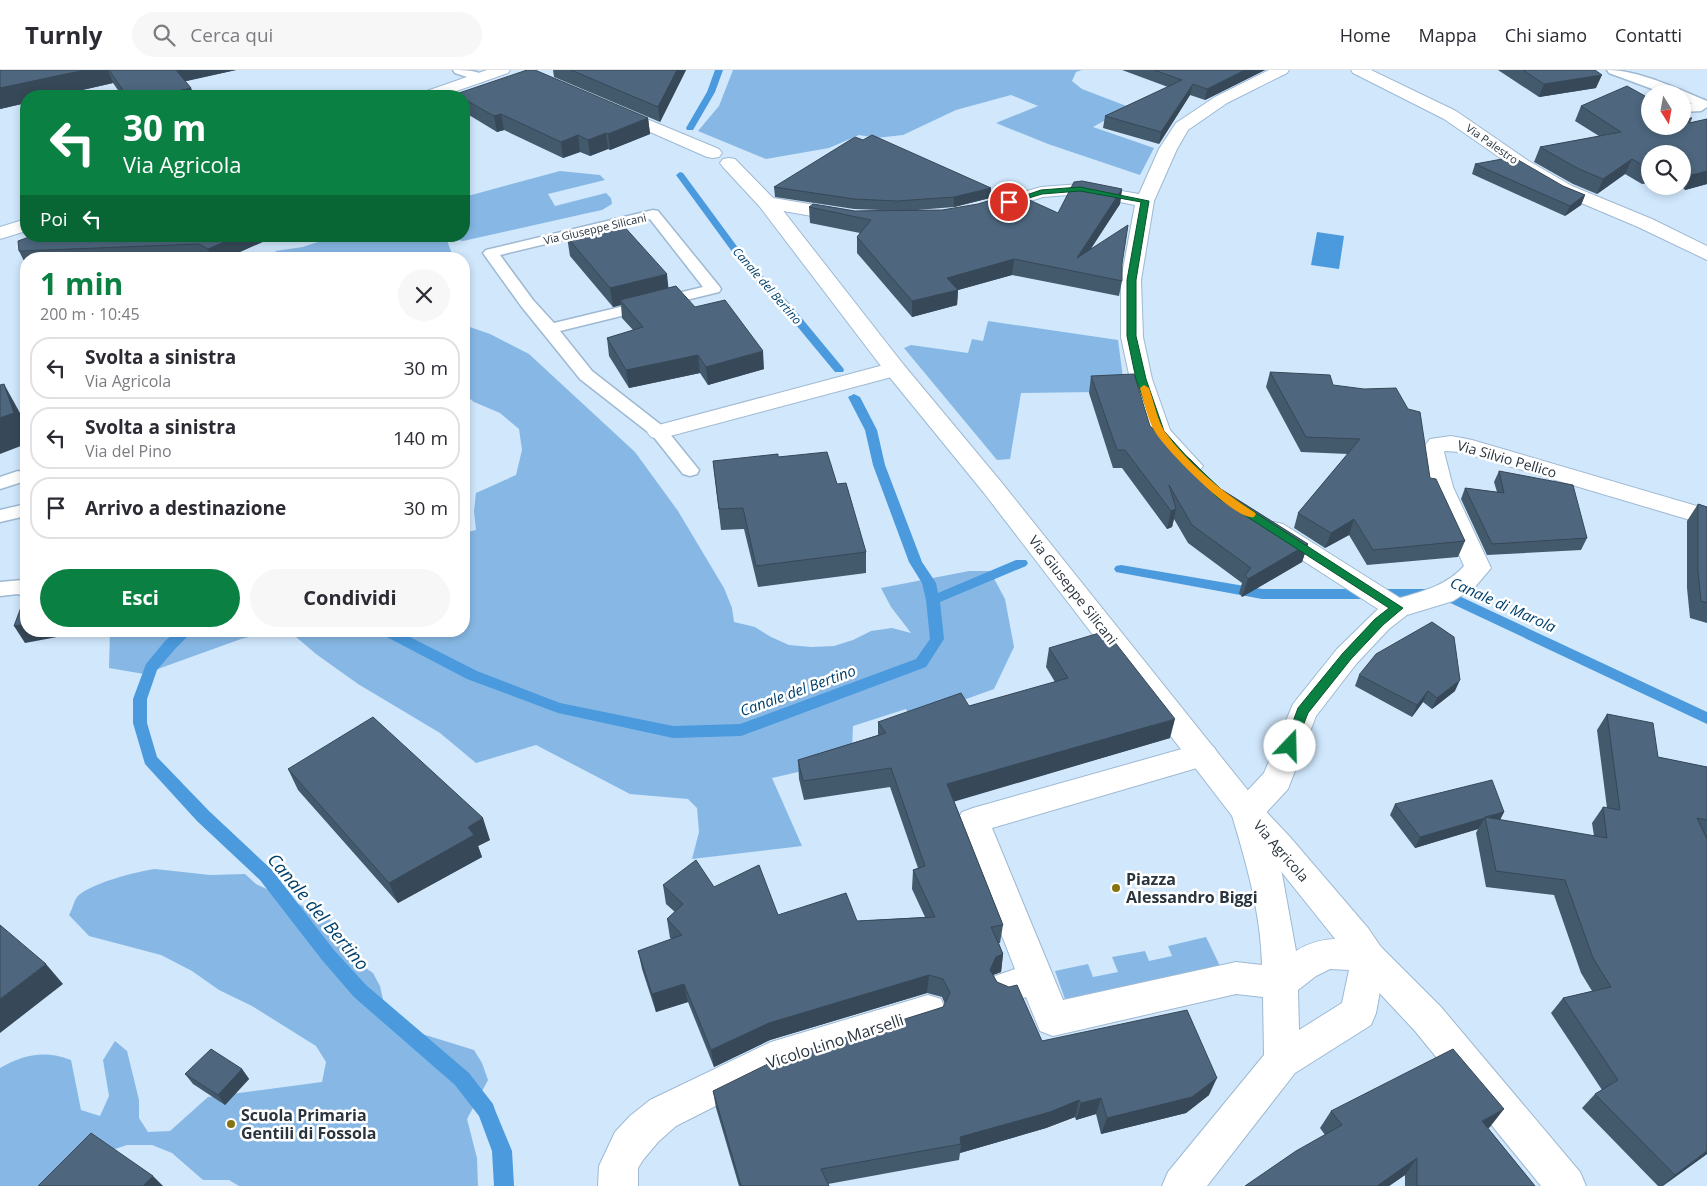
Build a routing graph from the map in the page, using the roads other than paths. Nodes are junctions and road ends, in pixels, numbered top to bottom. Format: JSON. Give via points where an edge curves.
{"nodes":[{"id":1,"x":459,"y":70,"type":"edge"},
{"id":2,"x":502,"y":70,"type":"edge"},
{"id":3,"x":1281,"y":70,"type":"edge"},
{"id":4,"x":1359,"y":70,"type":"edge"},
{"id":5,"x":1613,"y":70,"type":"edge"},
{"id":6,"x":482,"y":78,"type":"junction"},
{"id":7,"x":1656,"y":85,"type":"edge"},
{"id":8,"x":445,"y":90,"type":"edge"},
{"id":9,"x":1691,"y":99,"type":"edge"},
{"id":10,"x":600,"y":105,"type":"edge"},
{"id":11,"x":1691,"y":108,"type":"edge"},
{"id":12,"x":1145,"y":201,"type":"junction"},
{"id":13,"x":767,"y":203,"type":"junction"},
{"id":14,"x":968,"y":212,"type":"edge"},
{"id":15,"x":865,"y":218,"type":"edge"},
{"id":16,"x":20,"y":227,"type":"edge"},
{"id":17,"x":0,"y":233,"type":"edge"},
{"id":18,"x":1707,"y":254,"type":"edge"},
{"id":19,"x":550,"y":330,"type":"junction"},
{"id":20,"x":895,"y":369,"type":"junction"},
{"id":21,"x":659,"y":432,"type":"junction"},
{"id":22,"x":690,"y":470,"type":"dead end"},
{"id":23,"x":18,"y":476,"type":"dead end"},
{"id":24,"x":1204,"y":479,"type":"edge"},
{"id":25,"x":0,"y":483,"type":"edge"},
{"id":26,"x":20,"y":511,"type":"edge"},
{"id":27,"x":0,"y":516,"type":"edge"},
{"id":28,"x":1707,"y":516,"type":"edge"},
{"id":29,"x":1257,"y":519,"type":"edge"},
{"id":30,"x":20,"y":587,"type":"edge"},
{"id":31,"x":0,"y":589,"type":"edge"},
{"id":32,"x":1397,"y":608,"type":"junction"},
{"id":33,"x":1203,"y":754,"type":"junction"},
{"id":34,"x":1247,"y":812,"type":"junction"},
{"id":35,"x":1369,"y":958,"type":"junction"},
{"id":36,"x":1282,"y":983,"type":"junction"},
{"id":37,"x":928,"y":1011,"type":"edge"},
{"id":38,"x":1282,"y":1061,"type":"junction"},
{"id":39,"x":618,"y":1186,"type":"edge"},
{"id":40,"x":1182,"y":1186,"type":"edge"},
{"id":41,"x":1566,"y":1186,"type":"edge"}],
"edges":[{"from":1,"to":6,"type":"lane"},
{"from":2,"to":6,"type":"street"},
{"from":3,"to":12,"type":"street","via":[[1220,100],[1182,127],[1168,149]]},
{"from":4,"to":18,"type":"street","name":"Via Palestro","via":[[1450,115],[1521,164],[1566,190],[1646,223]]},
{"from":5,"to":7,"type":"lane"},
{"from":6,"to":8,"type":"street"},
{"from":9,"to":11,"type":"lane","via":[[1703,104]]},
{"from":10,"to":13,"type":"street","name":"Via Giuseppe Silicani","via":[[713,155]]},
{"from":12,"to":14,"type":"street","via":[[1080,189],[1041,192]]},
{"from":12,"to":24,"type":"street","via":[[1131,280],[1132,336],[1141,379],[1159,432]]},
{"from":13,"to":15,"type":"street"},
{"from":13,"to":20,"type":"street","name":"Via Giuseppe Silicani"},
{"from":16,"to":17,"type":"street"},
{"from":19,"to":19,"type":"lane","name":"Via Giuseppe Silicani","via":[[577,322],[713,289],[653,214],[491,254]]},
{"from":19,"to":21,"type":"lane","name":"Via Giuseppe Silicani","via":[[586,375]]},
{"from":20,"to":21,"type":"street"},
{"from":20,"to":33,"type":"street","name":"Via Giuseppe Silicani"},
{"from":21,"to":22,"type":"lane","name":"Via Giuseppe Silicani"},
{"from":23,"to":25,"type":"lane"},
{"from":26,"to":27,"type":"lane"},
{"from":28,"to":32,"type":"street","name":"Via Silvio Pellico","via":[[1464,445],[1438,444],[1432,452],[1437,476],[1478,568],[1466,581],[1444,594]]},
{"from":29,"to":32,"type":"street"},
{"from":30,"to":31,"type":"lane"},
{"from":32,"to":34,"type":"street","name":"Via Agricola","via":[[1347,656],[1303,712],[1277,780]]},
{"from":33,"to":34,"type":"street","name":"Via Giuseppe Silicani"},
{"from":33,"to":36,"type":"street","via":[[973,821],[1021,982],[1053,1019],[1236,978]]},
{"from":34,"to":35,"type":"street","name":"Via Agricola","via":[[1279,846]]},
{"from":34,"to":36,"type":"street","via":[[1266,874],[1279,944]]},
{"from":35,"to":36,"type":"street","via":[[1344,953],[1323,954],[1308,960]]},
{"from":35,"to":38,"type":"street","via":[[1358,1012]]},
{"from":35,"to":41,"type":"street","name":"Via Agricola","via":[[1428,1019]]},
{"from":36,"to":38,"type":"street"},
{"from":37,"to":39,"type":"street","name":"Vicolo Lino Marselli","via":[[771,1059],[663,1113],[629,1146],[618,1166]]},
{"from":38,"to":40,"type":"street"}]}
